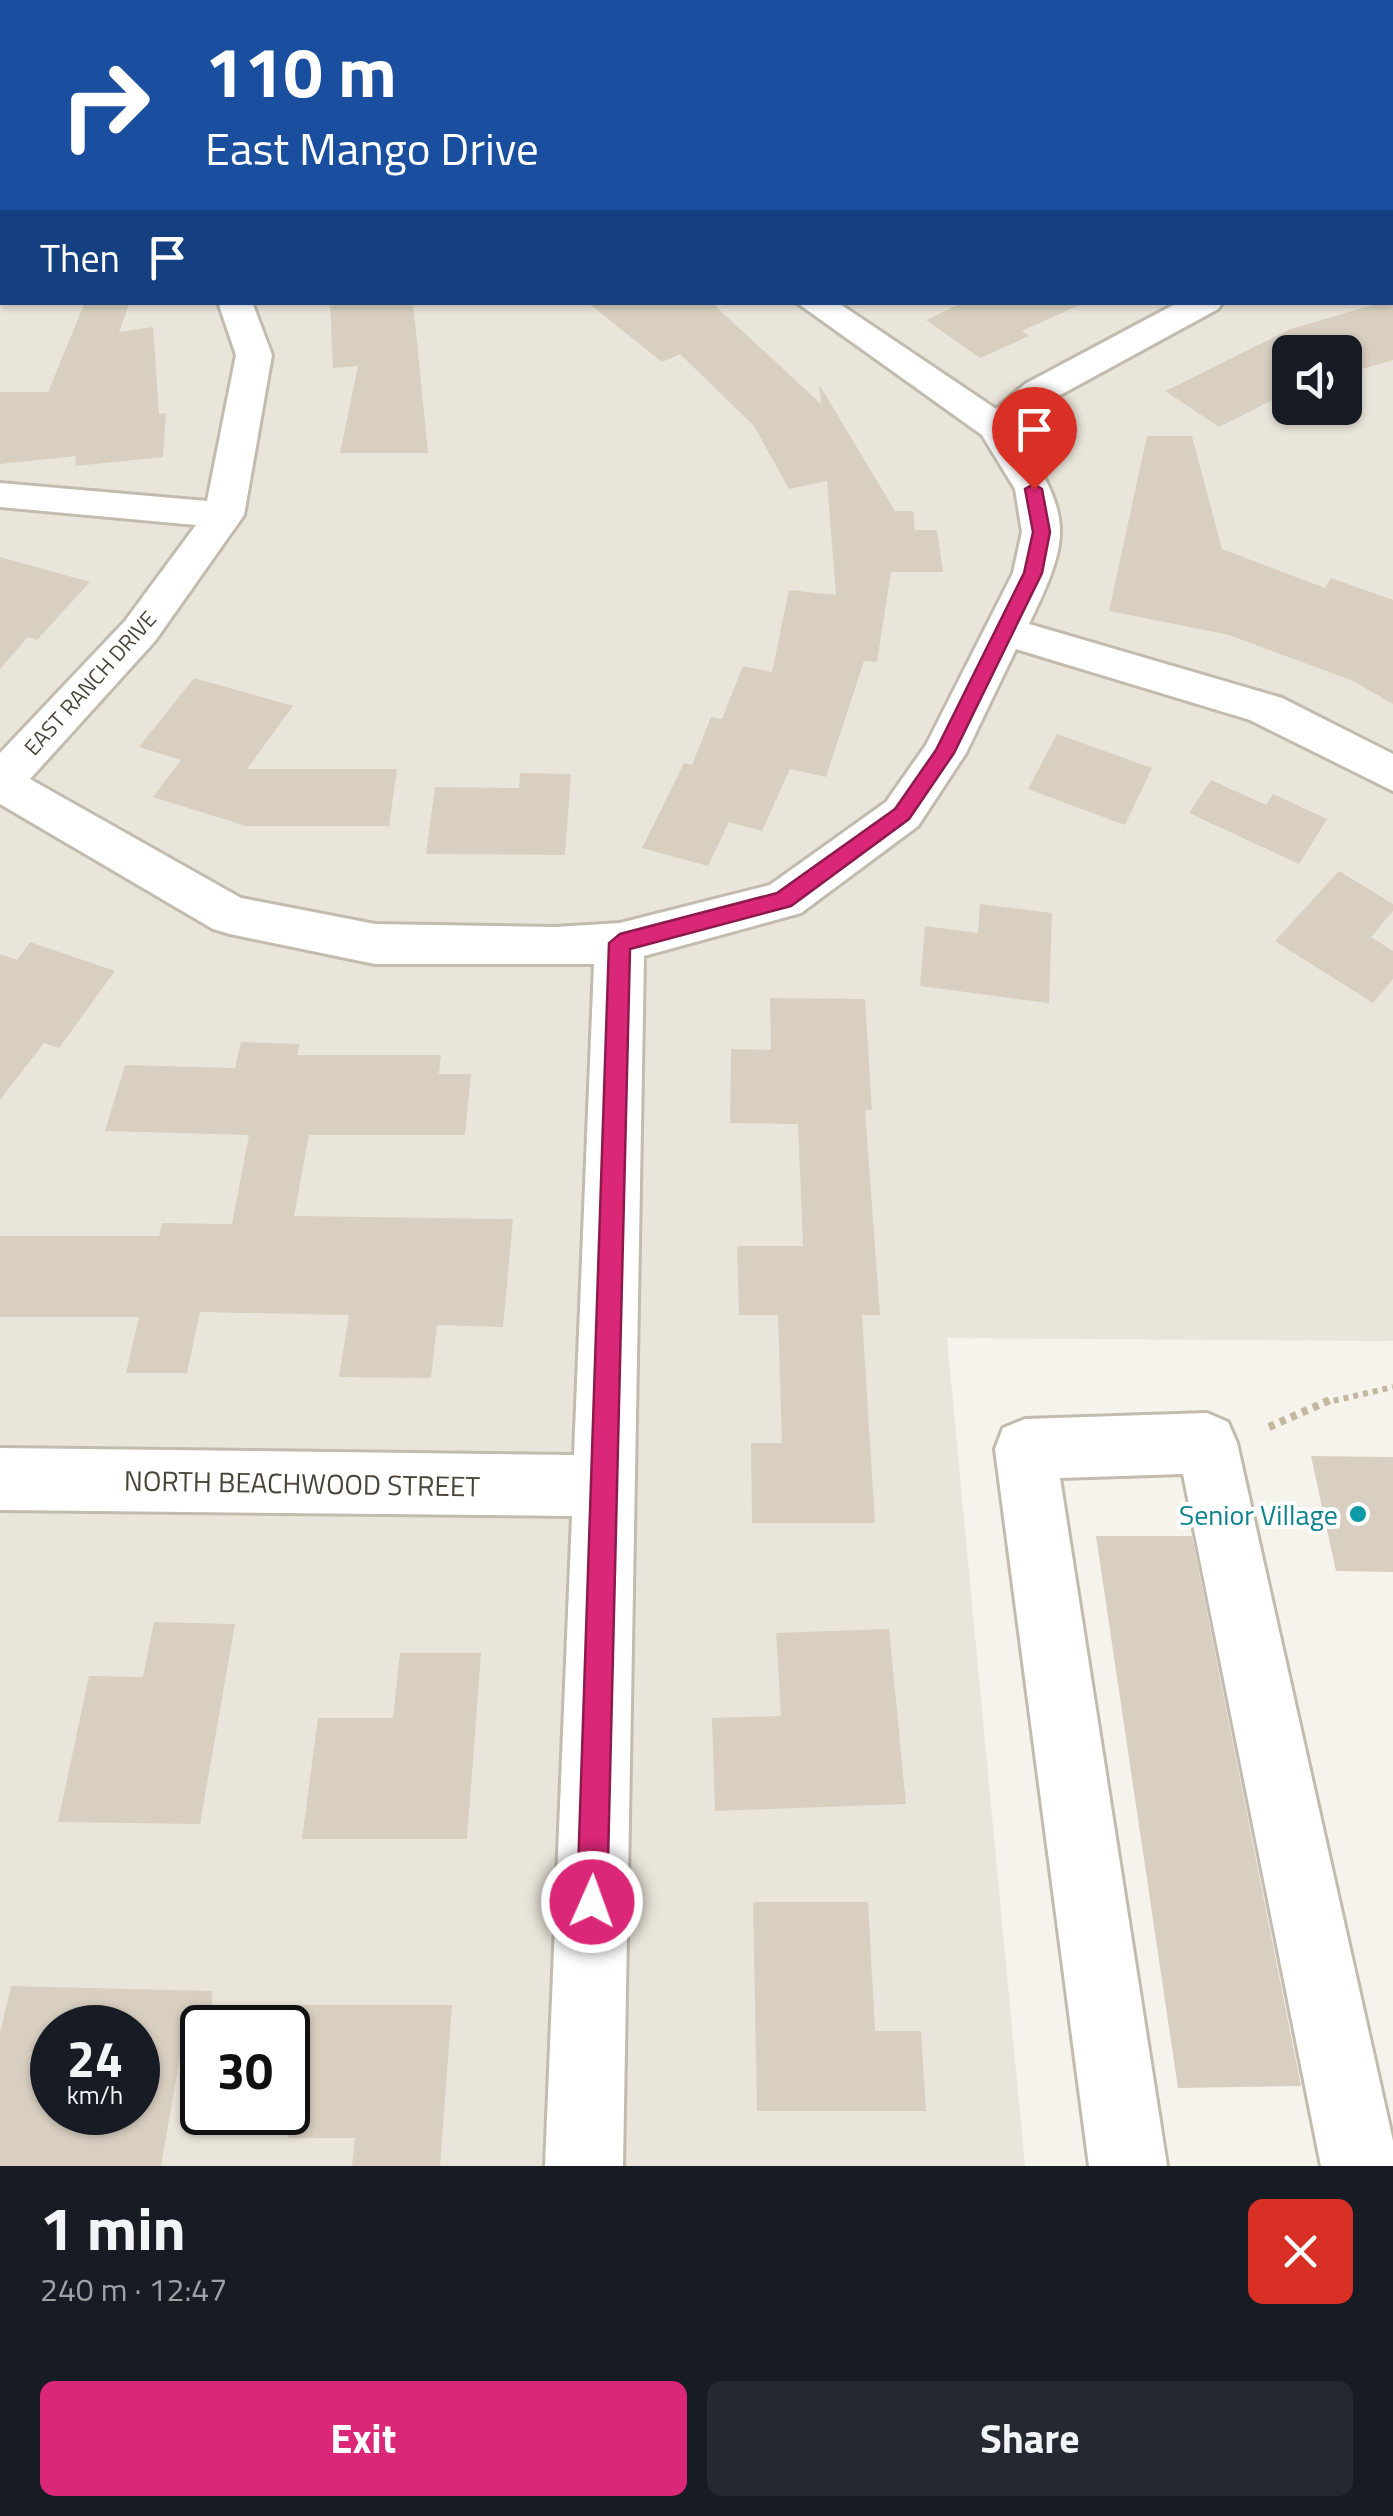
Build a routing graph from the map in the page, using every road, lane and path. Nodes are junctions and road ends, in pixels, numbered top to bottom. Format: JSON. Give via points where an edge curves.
{"nodes":[{"id":1,"x":236,"y":305,"type":"edge"},
{"id":2,"x":818,"y":305,"type":"edge"},
{"id":3,"x":1200,"y":305,"type":"edge"},
{"id":4,"x":997,"y":428,"type":"junction"},
{"id":5,"x":0,"y":494,"type":"edge"},
{"id":6,"x":224,"y":514,"type":"junction"},
{"id":7,"x":1004,"y":630,"type":"junction"},
{"id":8,"x":1393,"y":774,"type":"edge"},
{"id":9,"x":0,"y":782,"type":"edge"},
{"id":10,"x":620,"y":943,"type":"junction"},
{"id":11,"x":1393,"y":1387,"type":"edge"},
{"id":12,"x":1269,"y":1427,"type":"dead end"},
{"id":13,"x":0,"y":1479,"type":"edge"},
{"id":14,"x":604,"y":1486,"type":"junction"},
{"id":15,"x":584,"y":2166,"type":"edge"},
{"id":16,"x":1128,"y":2166,"type":"edge"},
{"id":17,"x":1360,"y":2166,"type":"edge"}],
"edges":[{"from":1,"to":6,"type":"street","name":"EAST RANCH DRIVE","via":[[254,355]]},
{"from":2,"to":4,"type":"street"},
{"from":3,"to":4,"type":"street","via":[[1038,392]]},
{"from":4,"to":7,"type":"street","via":[[1034,489],[1042,532],[1033,573]]},
{"from":5,"to":6,"type":"street"},
{"from":6,"to":9,"type":"street","name":"EAST RANCH DRIVE","via":[[140,631]]},
{"from":7,"to":8,"type":"street","via":[[1266,709]]},
{"from":7,"to":10,"type":"street","via":[[944,753],[902,814],[784,900]]},
{"from":9,"to":10,"type":"street","via":[[230,915],[376,944]]},
{"from":10,"to":14,"type":"street"},
{"from":11,"to":12,"type":"path","via":[[1337,1397]]},
{"from":13,"to":14,"type":"street","name":"NORTH BEACHWOOD STREET"},
{"from":14,"to":15,"type":"street"},
{"from":16,"to":17,"type":"street","via":[[1025,1449],[1207,1442]]}]}
